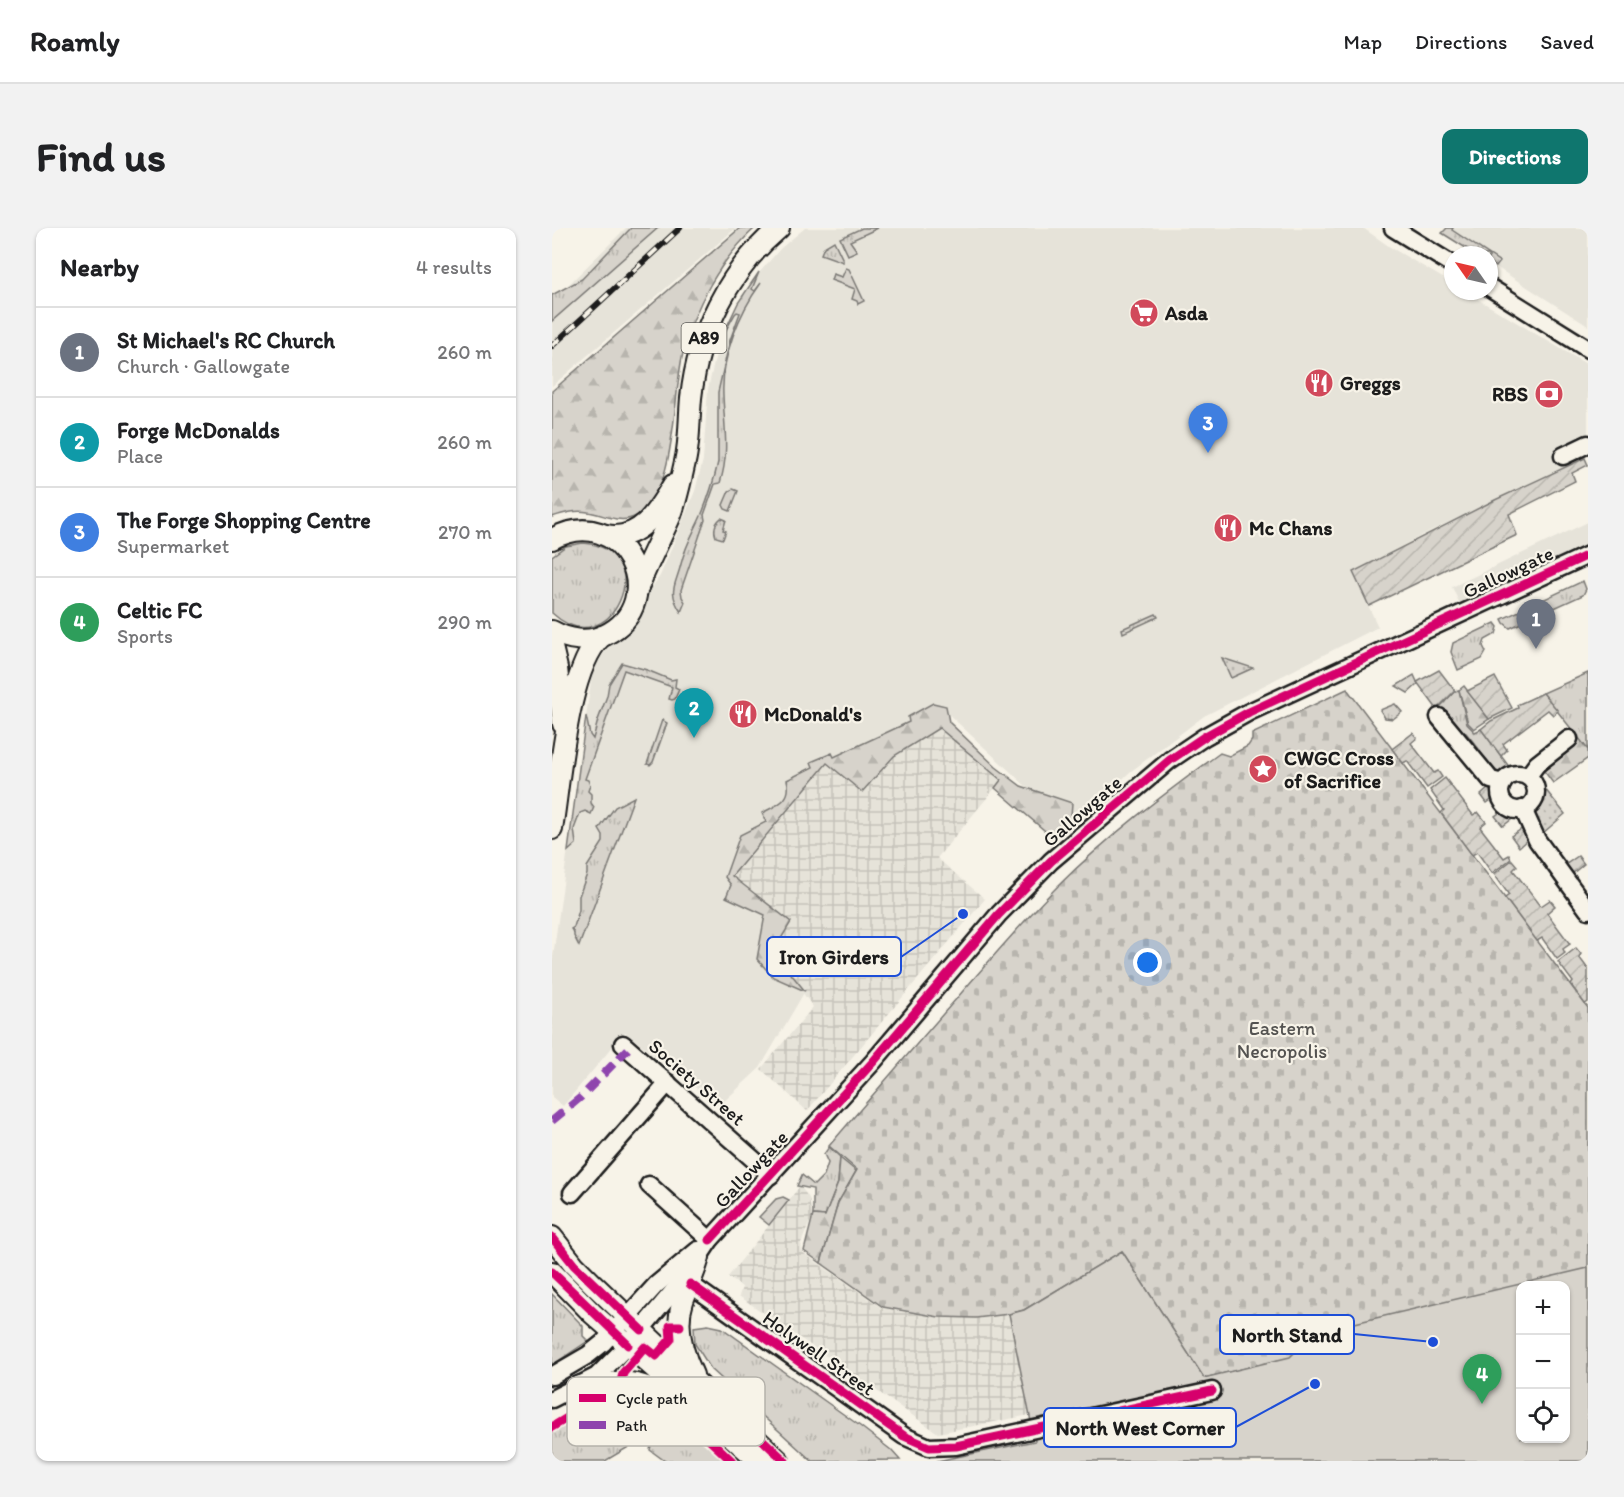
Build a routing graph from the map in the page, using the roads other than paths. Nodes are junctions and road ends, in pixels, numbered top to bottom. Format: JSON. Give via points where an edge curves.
{"nodes":[{"id":1,"x":779,"y":228,"type":"edge"},
{"id":2,"x":1393,"y":228,"type":"edge"},
{"id":3,"x":1425,"y":228,"type":"edge"},
{"id":4,"x":1413,"y":241,"type":"junction"},
{"id":5,"x":1444,"y":260,"type":"edge"},
{"id":6,"x":1498,"y":293,"type":"edge"},
{"id":7,"x":1588,"y":349,"type":"edge"},
{"id":8,"x":1588,"y":444,"type":"edge"},
{"id":9,"x":1563,"y":456,"type":"dead end"},
{"id":10,"x":683,"y":470,"type":"junction"},
{"id":11,"x":606,"y":535,"type":"junction"},
{"id":12,"x":552,"y":539,"type":"edge"},
{"id":13,"x":1588,"y":555,"type":"edge"},
{"id":14,"x":637,"y":590,"type":"junction"},
{"id":15,"x":552,"y":631,"type":"edge"},
{"id":16,"x":602,"y":636,"type":"junction"},
{"id":17,"x":552,"y":648,"type":"edge"},
{"id":18,"x":1439,"y":717,"type":"dead end"},
{"id":19,"x":565,"y":736,"type":"junction"},
{"id":20,"x":1569,"y":739,"type":"dead end"},
{"id":21,"x":1528,"y":776,"type":"junction"},
{"id":22,"x":1503,"y":783,"type":"junction"},
{"id":23,"x":1523,"y":809,"type":"junction"},
{"id":24,"x":552,"y":829,"type":"edge"},
{"id":25,"x":1588,"y":910,"type":"edge"},
{"id":26,"x":623,"y":1044,"type":"dead end"},
{"id":27,"x":668,"y":1083,"type":"junction"},
{"id":28,"x":771,"y":1175,"type":"junction"},
{"id":29,"x":649,"y":1185,"type":"dead end"},
{"id":30,"x":572,"y":1193,"type":"dead end"},
{"id":31,"x":552,"y":1237,"type":"edge"},
{"id":32,"x":710,"y":1240,"type":"junction"},
{"id":33,"x":699,"y":1257,"type":"junction"},
{"id":34,"x":552,"y":1272,"type":"edge"},
{"id":35,"x":690,"y":1284,"type":"junction"},
{"id":36,"x":635,"y":1323,"type":"junction"},
{"id":37,"x":613,"y":1332,"type":"junction"},
{"id":38,"x":628,"y":1345,"type":"junction"},
{"id":39,"x":552,"y":1376,"type":"edge"},
{"id":40,"x":595,"y":1377,"type":"edge"},
{"id":41,"x":664,"y":1377,"type":"edge"},
{"id":42,"x":691,"y":1377,"type":"edge"},
{"id":43,"x":695,"y":1377,"type":"edge"},
{"id":44,"x":1212,"y":1391,"type":"dead end"},
{"id":45,"x":567,"y":1392,"type":"edge"},
{"id":46,"x":552,"y":1398,"type":"edge"},
{"id":47,"x":742,"y":1446,"type":"edge"},
{"id":48,"x":762,"y":1446,"type":"edge"},
{"id":49,"x":759,"y":1461,"type":"edge"},
{"id":50,"x":778,"y":1461,"type":"edge"}],
"edges":[{"from":1,"to":10,"type":"main road","number":"A89","via":[[738,272],[706,333],[693,383]]},
{"from":2,"to":4,"type":"street"},
{"from":3,"to":4,"type":"street"},
{"from":4,"to":5,"type":"street"},
{"from":6,"to":7,"type":"street"},
{"from":8,"to":9,"type":"street"},
{"from":10,"to":11,"type":"main road","number":"A89","via":[[645,524],[626,535]]},
{"from":10,"to":14,"type":"main road","number":"A89","via":[[672,513]]},
{"from":11,"to":12,"type":"main road","via":[[576,530]]},
{"from":11,"to":14,"type":"main road","via":[[624,549],[632,562]]},
{"from":13,"to":28,"type":"street","name":"Gallowgate","via":[[1249,712],[1203,737],[1162,767],[1052,861],[1007,906]]},
{"from":14,"to":16,"type":"main road","via":[[629,614]]},
{"from":15,"to":16,"type":"main road","via":[[582,640]]},
{"from":16,"to":19,"type":"main road","via":[[585,661]]},
{"from":17,"to":19,"type":"main road"},
{"from":18,"to":22,"type":"street","via":[[1491,780]]},
{"from":19,"to":24,"type":"main road"},
{"from":20,"to":21,"type":"street","via":[[1536,764]]},
{"from":21,"to":22,"type":"street","via":[[1514,774]]},
{"from":21,"to":23,"type":"street","via":[[1536,791],[1533,803]]},
{"from":22,"to":23,"type":"street","via":[[1500,794],[1506,805]]},
{"from":23,"to":25,"type":"street","via":[[1537,840]]},
{"from":26,"to":27,"type":"street","name":"Society Street"},
{"from":27,"to":28,"type":"street","name":"Society Street"},
{"from":27,"to":30,"type":"street","via":[[614,1155]]},
{"from":28,"to":32,"type":"street","name":"Gallowgate"},
{"from":29,"to":32,"type":"street"},
{"from":31,"to":36,"type":"main road","via":[[574,1266]]},
{"from":32,"to":33,"type":"street","name":"Gallowgate"},
{"from":32,"to":36,"type":"street","name":"Gallowgate","via":[[656,1285]]},
{"from":33,"to":35,"type":"main road"},
{"from":33,"to":36,"type":"street","name":"Gallowgate","via":[[675,1290]]},
{"from":34,"to":37,"type":"main road"},
{"from":35,"to":43,"type":"main road","via":[[681,1309],[680,1333]]},
{"from":35,"to":44,"type":"street","name":"Holywell Street","via":[[904,1436],[929,1447],[956,1446]]},
{"from":36,"to":37,"type":"street","name":"Gallowgate"},
{"from":36,"to":38,"type":"street","name":"Gallowgate"},
{"from":36,"to":42,"type":"main road"},
{"from":37,"to":38,"type":"main road"},
{"from":37,"to":39,"type":"street","name":"Gallowgate","via":[[588,1355]]},
{"from":38,"to":40,"type":"street","name":"Gallowgate"},
{"from":38,"to":41,"type":"main road"},
{"from":45,"to":46,"type":"street","name":"Gallowgate"},
{"from":47,"to":49,"type":"main road"},
{"from":48,"to":50,"type":"main road"}]}
